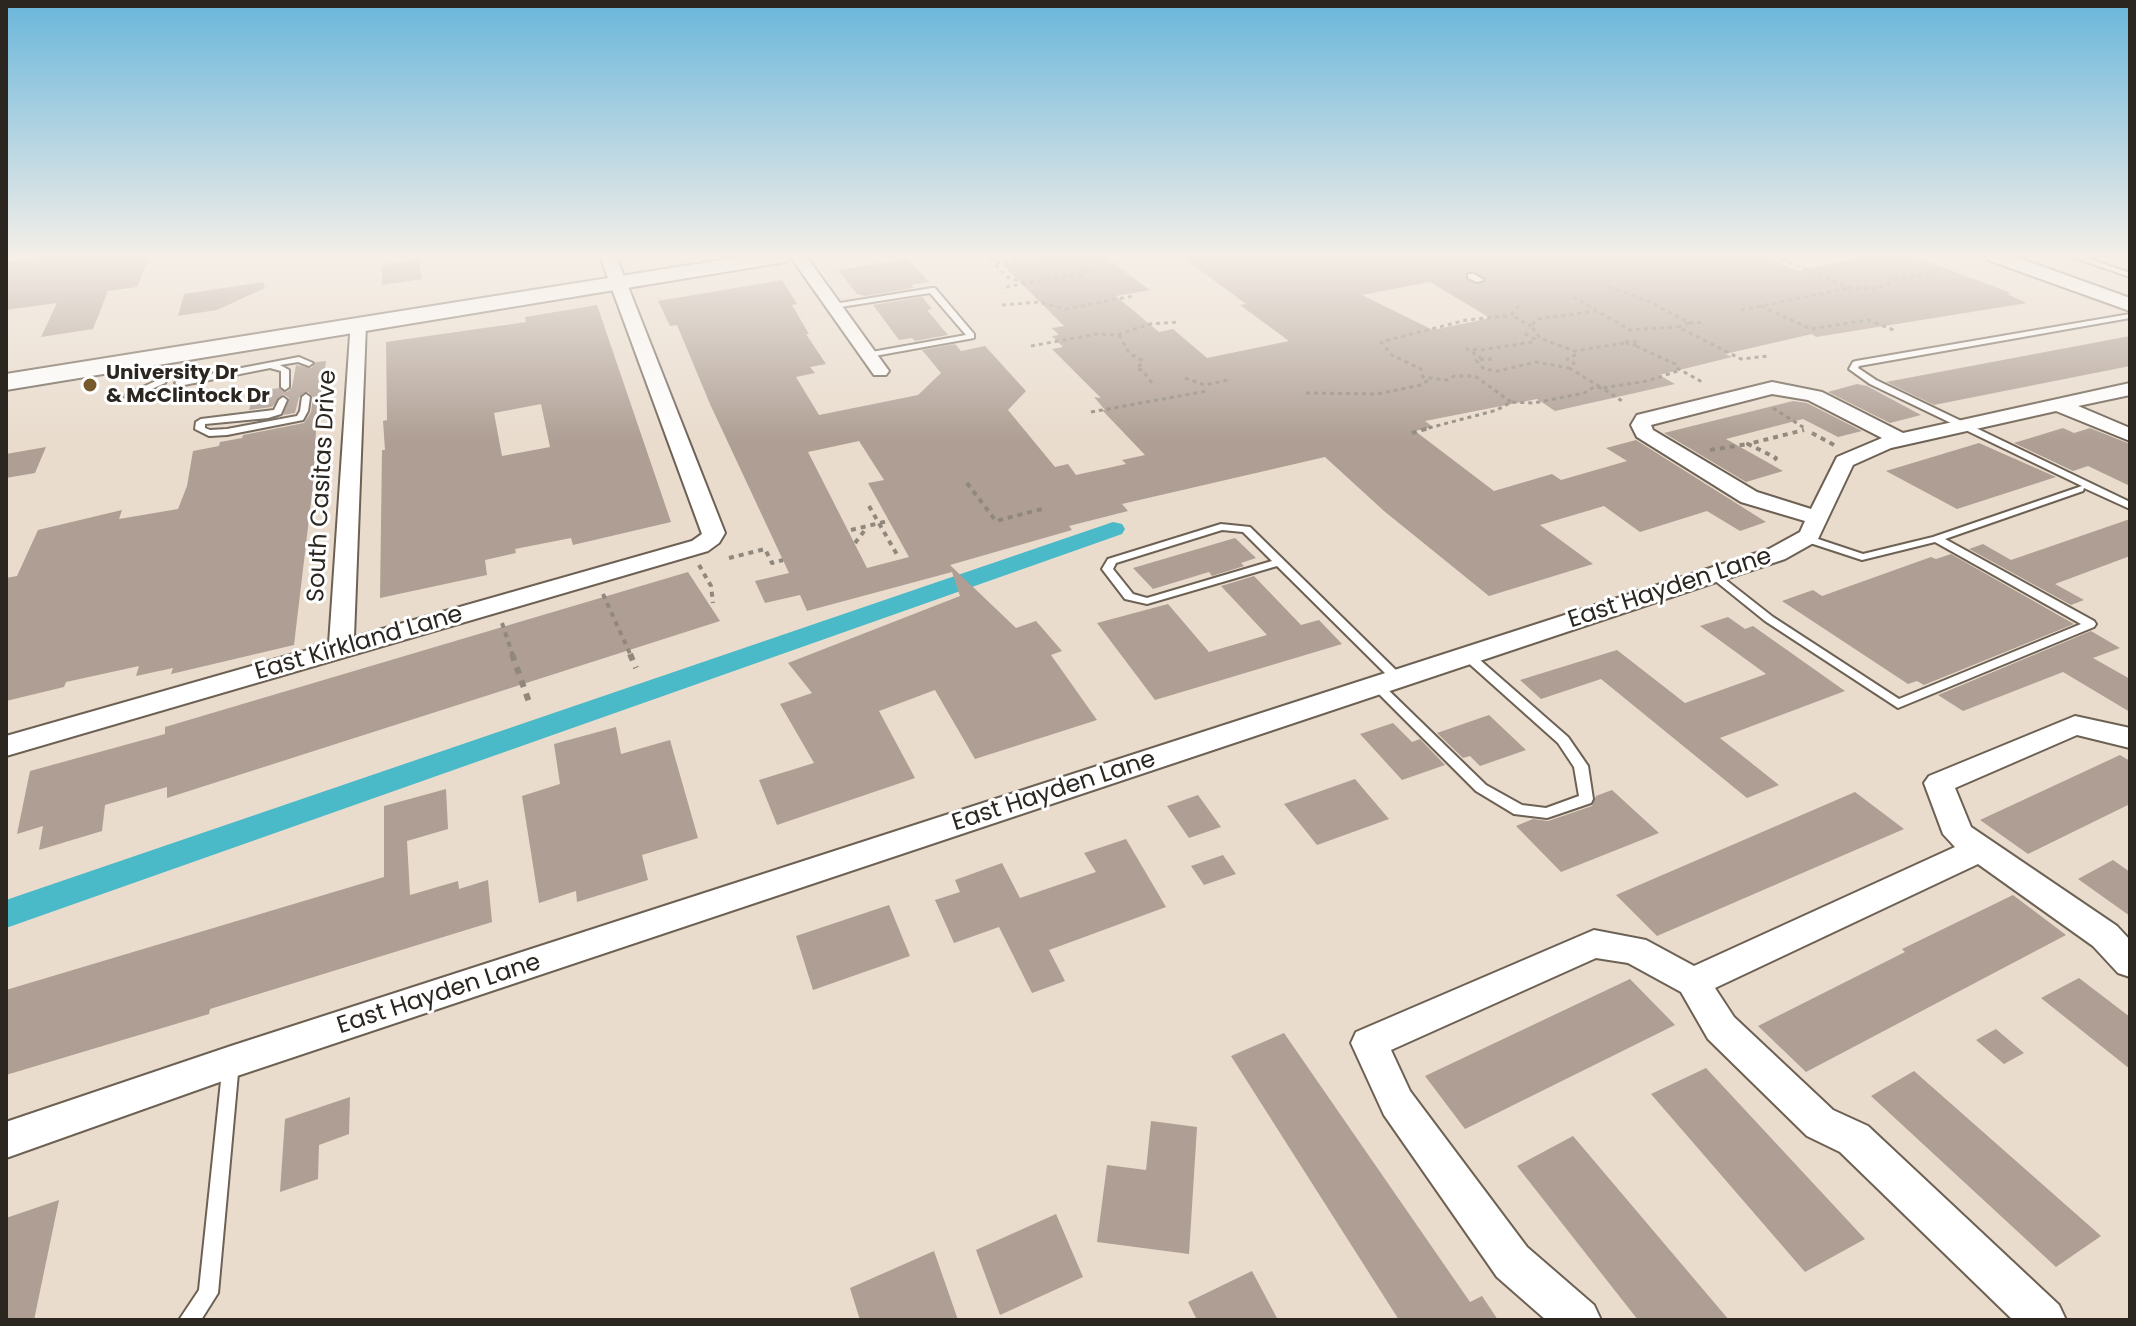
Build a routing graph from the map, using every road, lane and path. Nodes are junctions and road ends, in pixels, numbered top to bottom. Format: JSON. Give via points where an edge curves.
{"nodes":[{"id":1,"x":395,"y":318,"type":"edge"},
{"id":2,"x":633,"y":318,"type":"edge"},
{"id":3,"x":842,"y":318,"type":"edge"},
{"id":4,"x":956,"y":318,"type":"edge"},
{"id":5,"x":1496,"y":318,"type":"edge"},
{"id":6,"x":1511,"y":318,"type":"edge"},
{"id":7,"x":1545,"y":318,"type":"edge"},
{"id":8,"x":1609,"y":318,"type":"edge"},
{"id":9,"x":1679,"y":318,"type":"edge"},
{"id":10,"x":1787,"y":318,"type":"edge"},
{"id":11,"x":2119,"y":318,"type":"edge"},
{"id":12,"x":1178,"y":322,"type":"dead end"},
{"id":13,"x":1703,"y":322,"type":"dead end"},
{"id":14,"x":1689,"y":323,"type":"junction"},
{"id":15,"x":357,"y":324,"type":"junction"},
{"id":16,"x":1531,"y":326,"type":"junction"},
{"id":17,"x":1678,"y":327,"type":"junction"},
{"id":18,"x":1630,"y":330,"type":"junction"},
{"id":19,"x":1896,"y":331,"type":"dead end"},
{"id":20,"x":1524,"y":333,"type":"dead end"},
{"id":21,"x":1119,"y":335,"type":"junction"},
{"id":22,"x":1537,"y":338,"type":"junction"},
{"id":23,"x":1631,"y":341,"type":"junction"},
{"id":24,"x":1625,"y":343,"type":"junction"},
{"id":25,"x":1031,"y":346,"type":"dead end"},
{"id":26,"x":1636,"y":346,"type":"junction"},
{"id":27,"x":1574,"y":351,"type":"junction"},
{"id":28,"x":869,"y":355,"type":"junction"},
{"id":29,"x":1768,"y":356,"type":"dead end"},
{"id":30,"x":1482,"y":359,"type":"junction"},
{"id":31,"x":1492,"y":359,"type":"dead end"},
{"id":32,"x":309,"y":363,"type":"dead end"},
{"id":33,"x":270,"y":365,"type":"junction"},
{"id":34,"x":1569,"y":368,"type":"junction"},
{"id":35,"x":1484,"y":369,"type":"junction"},
{"id":36,"x":1681,"y":370,"type":"junction"},
{"id":37,"x":880,"y":371,"type":"dead end"},
{"id":38,"x":1475,"y":376,"type":"junction"},
{"id":39,"x":1185,"y":378,"type":"dead end"},
{"id":40,"x":1430,"y":379,"type":"junction"},
{"id":41,"x":1228,"y":380,"type":"dead end"},
{"id":42,"x":162,"y":381,"type":"dead end"},
{"id":43,"x":6,"y":382,"type":"edge"},
{"id":44,"x":179,"y":383,"type":"dead end"},
{"id":45,"x":1704,"y":383,"type":"dead end"},
{"id":46,"x":1153,"y":384,"type":"dead end"},
{"id":47,"x":285,"y":387,"type":"dead end"},
{"id":48,"x":1206,"y":388,"type":"junction"},
{"id":49,"x":1602,"y":388,"type":"junction"},
{"id":50,"x":2130,"y":389,"type":"edge"},
{"id":51,"x":1306,"y":393,"type":"dead end"},
{"id":52,"x":128,"y":396,"type":"dead end"},
{"id":53,"x":306,"y":397,"type":"dead end"},
{"id":54,"x":1210,"y":398,"type":"dead end"},
{"id":55,"x":283,"y":400,"type":"dead end"},
{"id":56,"x":1622,"y":401,"type":"dead end"},
{"id":57,"x":1511,"y":402,"type":"junction"},
{"id":58,"x":2061,"y":406,"type":"junction"},
{"id":59,"x":1091,"y":412,"type":"dead end"},
{"id":60,"x":1966,"y":426,"type":"junction"},
{"id":61,"x":1412,"y":433,"type":"dead end"},
{"id":62,"x":2130,"y":435,"type":"edge"},
{"id":63,"x":1902,"y":440,"type":"junction"},
{"id":64,"x":1839,"y":447,"type":"dead end"},
{"id":65,"x":1774,"y":460,"type":"dead end"},
{"id":66,"x":967,"y":483,"type":"dead end"},
{"id":67,"x":2080,"y":489,"type":"dead end"},
{"id":68,"x":869,"y":506,"type":"dead end"},
{"id":69,"x":2130,"y":506,"type":"edge"},
{"id":70,"x":1042,"y":509,"type":"dead end"},
{"id":71,"x":888,"y":521,"type":"dead end"},
{"id":72,"x":879,"y":523,"type":"junction"},
{"id":73,"x":862,"y":528,"type":"junction"},
{"id":74,"x":1811,"y":528,"type":"junction"},
{"id":75,"x":851,"y":530,"type":"dead end"},
{"id":76,"x":1936,"y":539,"type":"junction"},
{"id":77,"x":855,"y":543,"type":"dead end"},
{"id":78,"x":729,"y":558,"type":"dead end"},
{"id":79,"x":899,"y":558,"type":"dead end"},
{"id":80,"x":697,"y":560,"type":"dead end"},
{"id":81,"x":783,"y":560,"type":"dead end"},
{"id":82,"x":1279,"y":562,"type":"junction"},
{"id":83,"x":1713,"y":575,"type":"junction"},
{"id":84,"x":601,"y":589,"type":"dead end"},
{"id":85,"x":713,"y":603,"type":"dead end"},
{"id":86,"x":500,"y":618,"type":"dead end"},
{"id":87,"x":341,"y":650,"type":"junction"},
{"id":88,"x":1468,"y":656,"type":"junction"},
{"id":89,"x":636,"y":668,"type":"dead end"},
{"id":90,"x":1387,"y":682,"type":"junction"},
{"id":91,"x":529,"y":702,"type":"dead end"},
{"id":92,"x":2130,"y":738,"type":"edge"},
{"id":93,"x":6,"y":746,"type":"edge"},
{"id":94,"x":1980,"y":849,"type":"junction"},
{"id":95,"x":2130,"y":963,"type":"edge"},
{"id":96,"x":1693,"y":982,"type":"junction"},
{"id":97,"x":231,"y":1062,"type":"junction"},
{"id":98,"x":6,"y":1140,"type":"edge"},
{"id":99,"x":189,"y":1320,"type":"edge"},
{"id":100,"x":1579,"y":1320,"type":"edge"},
{"id":101,"x":2044,"y":1320,"type":"edge"}],
"edges":[{"from":1,"to":15,"type":"main road"},
{"from":2,"to":87,"type":"street","name":"East Kirkland Lane","via":[[714,533],[711,538],[700,546]]},
{"from":3,"to":28,"type":"street"},
{"from":4,"to":28,"type":"lane","via":[[971,336]]},
{"from":5,"to":40,"type":"path","via":[[1466,320],[1381,342]]},
{"from":6,"to":16,"type":"path"},
{"from":7,"to":16,"type":"path"},
{"from":8,"to":18,"type":"path"},
{"from":9,"to":14,"type":"path"},
{"from":10,"to":19,"type":"path","via":[[1811,329],[1868,320]]},
{"from":11,"to":60,"type":"lane","via":[[1856,364],[1853,369]]},
{"from":12,"to":21,"type":"path","via":[[1150,324]]},
{"from":13,"to":14,"type":"path"},
{"from":14,"to":17,"type":"path"},
{"from":15,"to":43,"type":"main road"},
{"from":15,"to":87,"type":"street","name":"South Casitas Drive"},
{"from":16,"to":22,"type":"path"},
{"from":17,"to":18,"type":"path"},
{"from":17,"to":29,"type":"path","via":[[1741,359]]},
{"from":18,"to":23,"type":"path"},
{"from":20,"to":22,"type":"path"},
{"from":21,"to":25,"type":"path"},
{"from":21,"to":46,"type":"path","via":[[1129,353],[1143,361],[1137,369]]},
{"from":22,"to":27,"type":"path"},
{"from":22,"to":30,"type":"path","via":[[1467,349]]},
{"from":23,"to":24,"type":"path"},
{"from":23,"to":26,"type":"path"},
{"from":24,"to":26,"type":"path"},
{"from":24,"to":27,"type":"path"},
{"from":26,"to":36,"type":"path"},
{"from":27,"to":34,"type":"path","via":[[1577,354],[1567,359],[1574,363]]},
{"from":28,"to":37,"type":"street"},
{"from":30,"to":31,"type":"path"},
{"from":30,"to":35,"type":"path","via":[[1476,360]]},
{"from":32,"to":33,"type":"lane","via":[[299,359]]},
{"from":33,"to":44,"type":"lane"},
{"from":33,"to":47,"type":"lane","via":[[285,370]]},
{"from":34,"to":35,"type":"path","via":[[1536,362]]},
{"from":34,"to":49,"type":"path"},
{"from":35,"to":38,"type":"path"},
{"from":36,"to":45,"type":"path"},
{"from":36,"to":49,"type":"path"},
{"from":38,"to":40,"type":"path"},
{"from":38,"to":57,"type":"path"},
{"from":39,"to":48,"type":"path"},
{"from":40,"to":51,"type":"path","via":[[1377,394]]},
{"from":41,"to":48,"type":"path"},
{"from":42,"to":52,"type":"lane"},
{"from":48,"to":54,"type":"path"},
{"from":48,"to":59,"type":"path"},
{"from":49,"to":56,"type":"path"},
{"from":49,"to":57,"type":"path","via":[[1534,403]]},
{"from":50,"to":58,"type":"street"},
{"from":53,"to":55,"type":"lane","via":[[302,416],[284,422],[209,433],[200,429],[201,422],[278,412]]},
{"from":57,"to":61,"type":"path"},
{"from":58,"to":60,"type":"street"},
{"from":58,"to":62,"type":"street"},
{"from":60,"to":63,"type":"street"},
{"from":60,"to":69,"type":"lane"},
{"from":63,"to":74,"type":"street","via":[[1844,461]]},
{"from":63,"to":74,"type":"street","via":[[1815,396],[1787,389],[1772,388],[1644,419],[1644,433]]},
{"from":64,"to":65,"type":"path","via":[[1804,430],[1748,444]]},
{"from":66,"to":70,"type":"path","via":[[996,521]]},
{"from":67,"to":76,"type":"lane"},
{"from":68,"to":72,"type":"path"},
{"from":71,"to":72,"type":"path"},
{"from":72,"to":73,"type":"path"},
{"from":72,"to":79,"type":"path"},
{"from":73,"to":75,"type":"path"},
{"from":73,"to":77,"type":"path"},
{"from":74,"to":76,"type":"lane","via":[[1862,557]]},
{"from":74,"to":83,"type":"street","name":"East Hayden Lane","via":[[1777,554]]},
{"from":76,"to":83,"type":"lane","via":[[2090,624],[1898,704],[1769,619]]},
{"from":78,"to":81,"type":"path","via":[[765,549],[772,563]]},
{"from":80,"to":85,"type":"path","via":[[711,586]]},
{"from":82,"to":82,"type":"lane","via":[[1246,529],[1221,527],[1112,561],[1107,569],[1129,597],[1147,601]]},
{"from":82,"to":90,"type":"lane"},
{"from":83,"to":88,"type":"street","name":"East Hayden Lane"},
{"from":84,"to":89,"type":"path"},
{"from":86,"to":91,"type":"path"},
{"from":87,"to":93,"type":"street","name":"East Kirkland Lane"},
{"from":88,"to":90,"type":"street","name":"East Hayden Lane"},
{"from":88,"to":90,"type":"lane","via":[[1563,740],[1581,766],[1586,799],[1547,813],[1519,810],[1481,788]]},
{"from":90,"to":97,"type":"street","name":"East Hayden Lane"},
{"from":92,"to":94,"type":"street","via":[[2075,725],[1939,783],[1958,834]]},
{"from":94,"to":95,"type":"street","via":[[2105,936]]},
{"from":94,"to":96,"type":"street"},
{"from":96,"to":100,"type":"street","via":[[1634,950],[1594,944],[1369,1043],[1397,1103],[1512,1262]]},
{"from":96,"to":101,"type":"street","via":[[1721,1028],[1809,1113],[1854,1139]]},
{"from":97,"to":98,"type":"street","name":"East Hayden Lane"},
{"from":97,"to":99,"type":"lane","via":[[208,1293]]}]}
